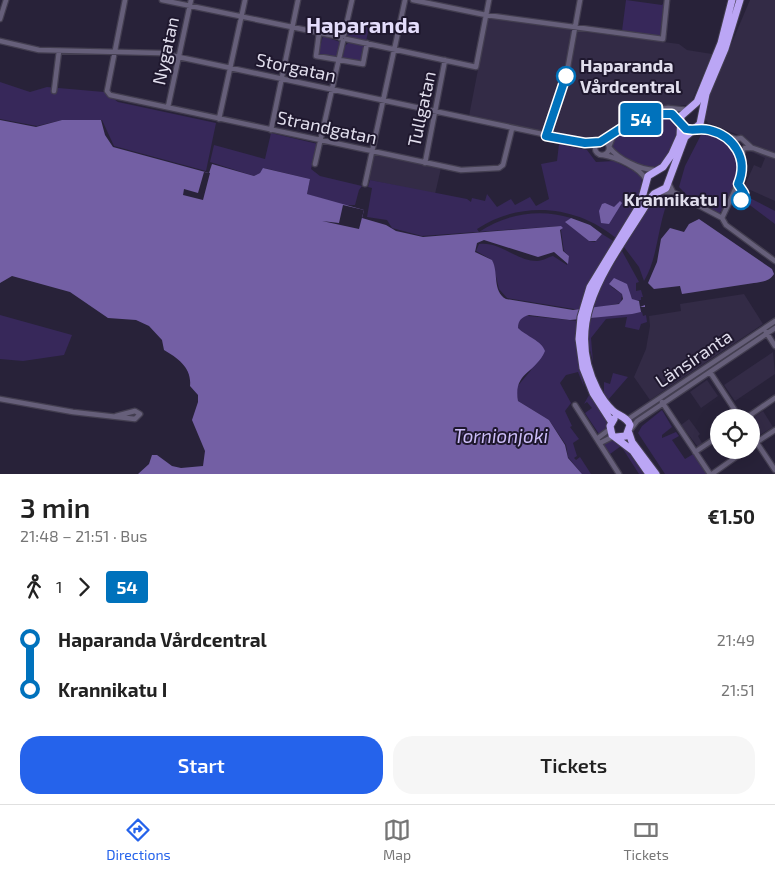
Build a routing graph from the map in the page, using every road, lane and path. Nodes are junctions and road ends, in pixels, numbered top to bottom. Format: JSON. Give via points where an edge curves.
{"nodes":[{"id":1,"x":6,"y":0,"type":"edge"},
{"id":2,"x":125,"y":0,"type":"edge"},
{"id":3,"x":162,"y":0,"type":"edge"},
{"id":4,"x":190,"y":0,"type":"edge"},
{"id":5,"x":245,"y":0,"type":"edge"},
{"id":6,"x":298,"y":0,"type":"edge"},
{"id":7,"x":352,"y":0,"type":"edge"},
{"id":8,"x":405,"y":0,"type":"edge"},
{"id":9,"x":413,"y":0,"type":"edge"},
{"id":10,"x":489,"y":0,"type":"edge"},
{"id":11,"x":580,"y":0,"type":"edge"},
{"id":12,"x":667,"y":0,"type":"edge"},
{"id":13,"x":732,"y":0,"type":"edge"},
{"id":14,"x":740,"y":0,"type":"edge"},
{"id":15,"x":189,"y":6,"type":"junction"},
{"id":16,"x":486,"y":15,"type":"junction"},
{"id":17,"x":241,"y":17,"type":"junction"},
{"id":18,"x":0,"y":19,"type":"edge"},
{"id":19,"x":292,"y":27,"type":"junction"},
{"id":20,"x":576,"y":28,"type":"junction"},
{"id":21,"x":320,"y":33,"type":"junction"},
{"id":22,"x":343,"y":38,"type":"junction"},
{"id":23,"x":0,"y":42,"type":"edge"},
{"id":24,"x":367,"y":43,"type":"junction"},
{"id":25,"x":395,"y":50,"type":"junction"},
{"id":26,"x":58,"y":51,"type":"junction"},
{"id":27,"x":113,"y":52,"type":"junction"},
{"id":28,"x":179,"y":57,"type":"junction"},
{"id":29,"x":445,"y":60,"type":"junction"},
{"id":30,"x":338,"y":61,"type":"junction"},
{"id":31,"x":230,"y":68,"type":"junction"},
{"id":32,"x":282,"y":79,"type":"junction"},
{"id":33,"x":332,"y":90,"type":"junction"},
{"id":34,"x":54,"y":91,"type":"dead end"},
{"id":35,"x":383,"y":100,"type":"junction"},
{"id":36,"x":168,"y":107,"type":"junction"},
{"id":37,"x":689,"y":110,"type":"junction"},
{"id":38,"x":435,"y":112,"type":"junction"},
{"id":39,"x":218,"y":119,"type":"junction"},
{"id":40,"x":700,"y":119,"type":"junction"},
{"id":41,"x":634,"y":120,"type":"junction"},
{"id":42,"x":681,"y":123,"type":"junction"},
{"id":43,"x":512,"y":129,"type":"junction"},
{"id":44,"x":694,"y":129,"type":"junction"},
{"id":45,"x":271,"y":130,"type":"junction"},
{"id":46,"x":710,"y":130,"type":"junction"},
{"id":47,"x":614,"y":132,"type":"junction"},
{"id":48,"x":546,"y":136,"type":"junction"},
{"id":49,"x":321,"y":141,"type":"junction"},
{"id":50,"x":600,"y":142,"type":"junction"},
{"id":51,"x":735,"y":142,"type":"junction"},
{"id":52,"x":585,"y":143,"type":"junction"},
{"id":53,"x":609,"y":147,"type":"junction"},
{"id":54,"x":745,"y":147,"type":"junction"},
{"id":55,"x":596,"y":150,"type":"junction"},
{"id":56,"x":737,"y":150,"type":"junction"},
{"id":57,"x":372,"y":153,"type":"junction"},
{"id":58,"x":603,"y":155,"type":"junction"},
{"id":59,"x":774,"y":156,"type":"edge"},
{"id":60,"x":741,"y":157,"type":"junction"},
{"id":61,"x":424,"y":163,"type":"junction"},
{"id":62,"x":315,"y":164,"type":"dead end"},
{"id":63,"x":656,"y":170,"type":"junction"},
{"id":64,"x":668,"y":182,"type":"junction"},
{"id":65,"x":646,"y":183,"type":"junction"},
{"id":66,"x":365,"y":184,"type":"dead end"},
{"id":67,"x":658,"y":192,"type":"junction"},
{"id":68,"x":673,"y":192,"type":"junction"},
{"id":69,"x":722,"y":218,"type":"junction"},
{"id":70,"x":775,"y":260,"type":"edge"},
{"id":71,"x":587,"y":303,"type":"junction"},
{"id":72,"x":775,"y":321,"type":"edge"},
{"id":73,"x":582,"y":328,"type":"junction"},
{"id":74,"x":775,"y":328,"type":"edge"},
{"id":75,"x":765,"y":331,"type":"junction"},
{"id":76,"x":775,"y":346,"type":"edge"},
{"id":77,"x":710,"y":372,"type":"junction"},
{"id":78,"x":0,"y":398,"type":"edge"},
{"id":79,"x":661,"y":401,"type":"junction"},
{"id":80,"x":774,"y":401,"type":"edge"},
{"id":81,"x":575,"y":405,"type":"dead end"},
{"id":82,"x":734,"y":409,"type":"edge"},
{"id":83,"x":760,"y":410,"type":"edge"},
{"id":84,"x":116,"y":416,"type":"dead end"},
{"id":85,"x":625,"y":418,"type":"junction"},
{"id":86,"x":611,"y":425,"type":"junction"},
{"id":87,"x":775,"y":430,"type":"edge"},
{"id":88,"x":630,"y":431,"type":"junction"},
{"id":89,"x":615,"y":437,"type":"junction"},
{"id":90,"x":760,"y":440,"type":"edge"},
{"id":91,"x":599,"y":441,"type":"junction"},
{"id":92,"x":710,"y":442,"type":"edge"},
{"id":93,"x":760,"y":446,"type":"edge"},
{"id":94,"x":695,"y":452,"type":"junction"},
{"id":95,"x":733,"y":459,"type":"edge"},
{"id":96,"x":773,"y":464,"type":"edge"},
{"id":97,"x":775,"y":470,"type":"edge"},
{"id":98,"x":619,"y":474,"type":"edge"},
{"id":99,"x":650,"y":474,"type":"edge"},
{"id":100,"x":656,"y":474,"type":"edge"},
{"id":101,"x":711,"y":474,"type":"edge"}],
"edges":[{"from":1,"to":18,"type":"street"},
{"from":2,"to":27,"type":"street"},
{"from":3,"to":15,"type":"street"},
{"from":4,"to":15,"type":"street","name":"Nygatan"},
{"from":5,"to":17,"type":"street"},
{"from":6,"to":19,"type":"street"},
{"from":7,"to":22,"type":"street"},
{"from":8,"to":25,"type":"street"},
{"from":9,"to":16,"type":"street"},
{"from":10,"to":16,"type":"street"},
{"from":11,"to":20,"type":"street"},
{"from":12,"to":20,"type":"street","via":[[663,39]]},
{"from":13,"to":37,"type":"highway","via":[[717,54],[697,102]]},
{"from":14,"to":40,"type":"highway"},
{"from":15,"to":17,"type":"street"},
{"from":15,"to":28,"type":"street","name":"Nygatan"},
{"from":16,"to":20,"type":"street"},
{"from":16,"to":29,"type":"street","via":[[476,67]]},
{"from":17,"to":19,"type":"street"},
{"from":17,"to":31,"type":"street"},
{"from":19,"to":21,"type":"street"},
{"from":19,"to":32,"type":"street"},
{"from":20,"to":48,"type":"street","via":[[567,72]]},
{"from":21,"to":22,"type":"street"},
{"from":21,"to":30,"type":"street","via":[[316,56]]},
{"from":22,"to":24,"type":"street"},
{"from":22,"to":30,"type":"street"},
{"from":23,"to":26,"type":"street","name":"Storgatan"},
{"from":24,"to":25,"type":"street"},
{"from":24,"to":30,"type":"street","via":[[363,64]]},
{"from":25,"to":29,"type":"street"},
{"from":25,"to":35,"type":"street"},
{"from":26,"to":27,"type":"street","name":"Storgatan"},
{"from":26,"to":34,"type":"street"},
{"from":27,"to":28,"type":"street","name":"Storgatan","via":[[160,53]]},
{"from":27,"to":36,"type":"street","name":"Strandgatan","via":[[109,94]]},
{"from":28,"to":31,"type":"street","name":"Storgatan"},
{"from":28,"to":36,"type":"street","name":"Nygatan"},
{"from":29,"to":38,"type":"street","name":"Tullgatan"},
{"from":30,"to":33,"type":"street"},
{"from":31,"to":32,"type":"street","name":"Storgatan"},
{"from":31,"to":39,"type":"street"},
{"from":32,"to":33,"type":"street","name":"Storgatan"},
{"from":32,"to":45,"type":"street"},
{"from":33,"to":35,"type":"street","name":"Storgatan"},
{"from":33,"to":49,"type":"street"},
{"from":35,"to":38,"type":"street","name":"Storgatan"},
{"from":35,"to":57,"type":"street"},
{"from":36,"to":39,"type":"street","name":"Strandgatan"},
{"from":37,"to":40,"type":"highway","via":[[697,112]]},
{"from":37,"to":41,"type":"street","via":[[655,110]]},
{"from":37,"to":42,"type":"highway","via":[[682,114]]},
{"from":38,"to":43,"type":"street","name":"Storgatan"},
{"from":38,"to":61,"type":"street","name":"Tullgatan"},
{"from":39,"to":45,"type":"street","name":"Strandgatan"},
{"from":40,"to":44,"type":"highway"},
{"from":40,"to":46,"type":"street"},
{"from":41,"to":42,"type":"street","via":[[666,113],[674,115]]},
{"from":41,"to":47,"type":"street"},
{"from":42,"to":44,"type":"highway","via":[[685,128]]},
{"from":42,"to":63,"type":"highway","via":[[680,136],[672,154],[663,168]]},
{"from":43,"to":48,"type":"street","name":"Storgatan"},
{"from":43,"to":61,"type":"street","name":"Strandgatan","via":[[505,162],[500,167],[470,171]]},
{"from":44,"to":46,"type":"street"},
{"from":44,"to":64,"type":"highway","via":[[684,140]]},
{"from":45,"to":49,"type":"street","name":"Strandgatan"},
{"from":46,"to":51,"type":"street"},
{"from":47,"to":50,"type":"street"},
{"from":47,"to":53,"type":"street"},
{"from":48,"to":52,"type":"street","name":"Storgatan"},
{"from":49,"to":57,"type":"street","name":"Strandgatan"},
{"from":49,"to":62,"type":"street"},
{"from":50,"to":52,"type":"street","name":"Storgatan"},
{"from":50,"to":53,"type":"street","via":[[606,142]]},
{"from":50,"to":55,"type":"street"},
{"from":51,"to":54,"type":"street","via":[[743,138]]},
{"from":51,"to":56,"type":"street"},
{"from":52,"to":55,"type":"street","name":"Storgatan"},
{"from":53,"to":58,"type":"street"},
{"from":53,"to":63,"type":"street","via":[[639,167]]},
{"from":54,"to":56,"type":"street"},
{"from":54,"to":59,"type":"street"},
{"from":54,"to":60,"type":"street"},
{"from":55,"to":58,"type":"street","name":"Storgatan"},
{"from":56,"to":60,"type":"street"},
{"from":57,"to":61,"type":"street","name":"Strandgatan"},
{"from":57,"to":66,"type":"street"},
{"from":58,"to":65,"type":"street","name":"Storgatan","via":[[640,172]]},
{"from":60,"to":69,"type":"street","via":[[739,181]]},
{"from":63,"to":64,"type":"highway","via":[[665,173]]},
{"from":63,"to":65,"type":"highway","via":[[649,174]]},
{"from":64,"to":67,"type":"highway","via":[[666,188]]},
{"from":64,"to":68,"type":"street"},
{"from":65,"to":67,"type":"highway","via":[[650,190]]},
{"from":65,"to":71,"type":"highway","via":[[640,205],[594,281]]},
{"from":67,"to":68,"type":"street"},
{"from":67,"to":71,"type":"highway","via":[[648,200]]},
{"from":68,"to":69,"type":"street"},
{"from":69,"to":70,"type":"street","via":[[726,225]]},
{"from":71,"to":73,"type":"highway"},
{"from":72,"to":75,"type":"street","name":"Länsiranta"},
{"from":73,"to":85,"type":"highway","via":[[591,376],[608,405]]},
{"from":73,"to":86,"type":"highway","via":[[580,356],[586,378]]},
{"from":74,"to":75,"type":"street","name":"Länsiranta"},
{"from":75,"to":76,"type":"street"},
{"from":75,"to":77,"type":"street","name":"Länsiranta"},
{"from":75,"to":79,"type":"street","name":"Länsiranta"},
{"from":77,"to":79,"type":"street","name":"Länsiranta"},
{"from":77,"to":82,"type":"street"},
{"from":78,"to":84,"type":"street","via":[[80,413]]},
{"from":79,"to":85,"type":"street","name":"Länsiranta"},
{"from":79,"to":88,"type":"street","name":"Länsiranta"},
{"from":79,"to":94,"type":"street"},
{"from":80,"to":83,"type":"street"},
{"from":81,"to":91,"type":"street"},
{"from":85,"to":86,"type":"highway","via":[[617,418]]},
{"from":85,"to":88,"type":"highway"},
{"from":86,"to":89,"type":"highway"},
{"from":86,"to":91,"type":"street"},
{"from":87,"to":90,"type":"street"},
{"from":88,"to":89,"type":"highway","via":[[625,437]]},
{"from":88,"to":100,"type":"highway","via":[[632,442]]},
{"from":89,"to":91,"type":"street"},
{"from":89,"to":99,"type":"highway","via":[[633,451]]},
{"from":91,"to":98,"type":"street"},
{"from":92,"to":94,"type":"street"},
{"from":93,"to":96,"type":"street"},
{"from":94,"to":101,"type":"street"},
{"from":95,"to":101,"type":"street"},
{"from":96,"to":97,"type":"street"}]}
